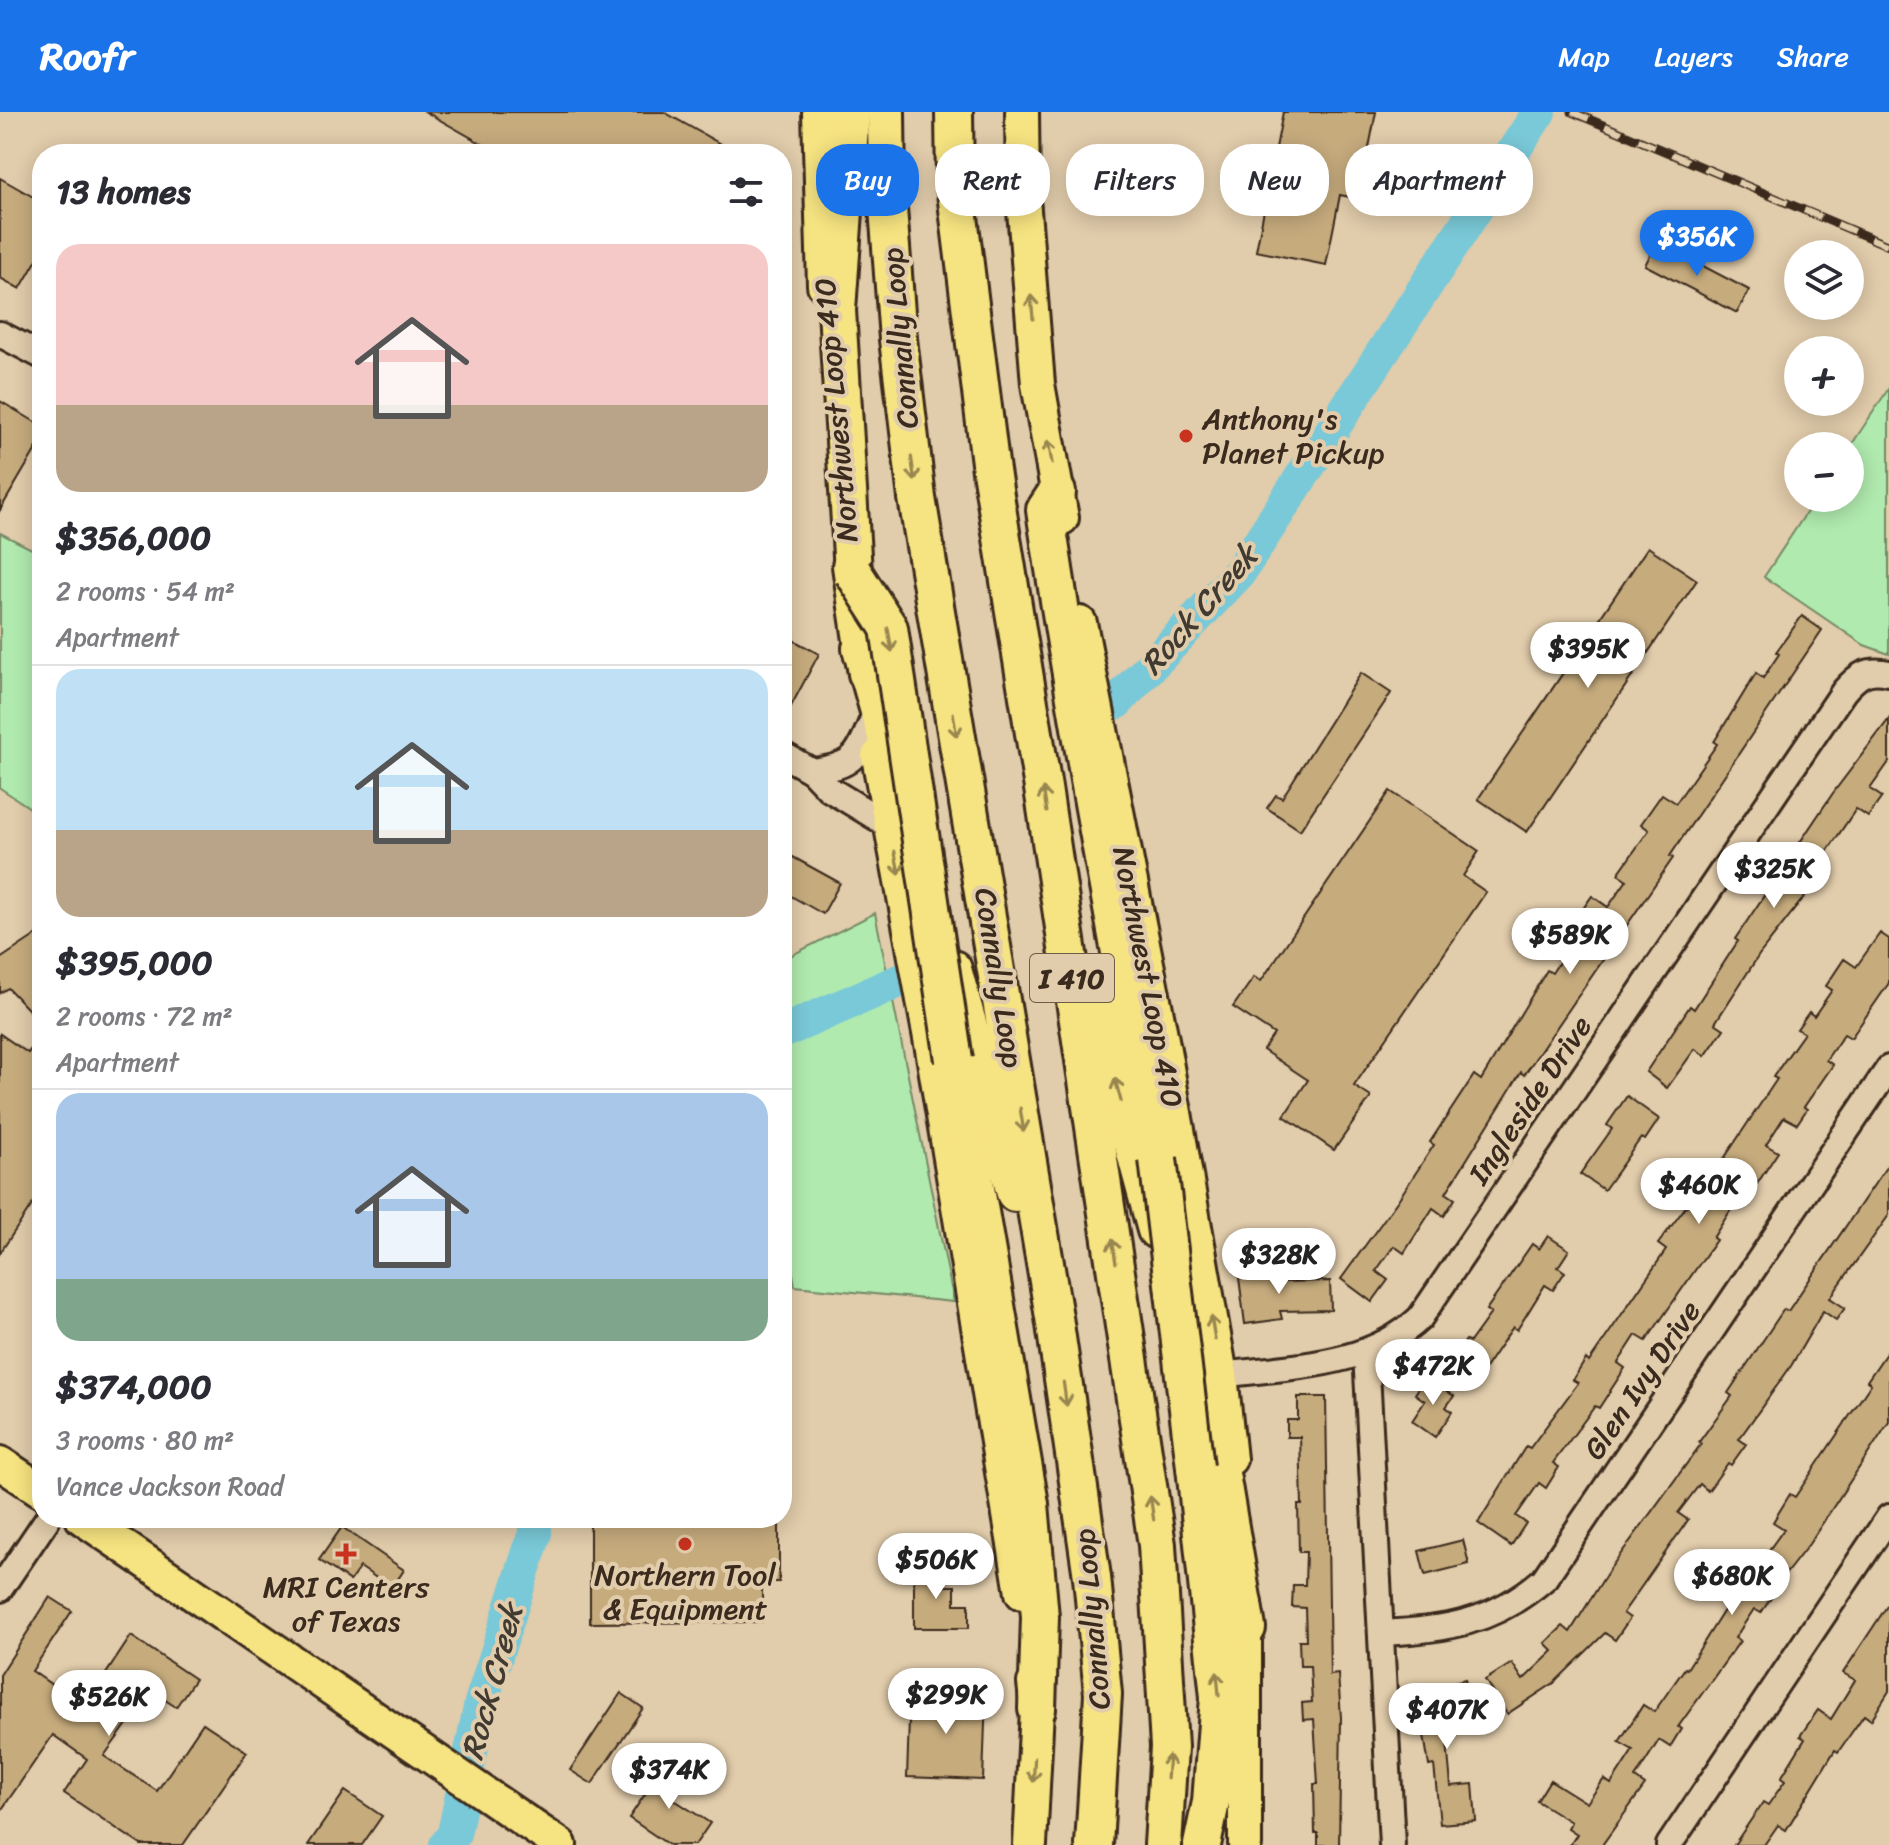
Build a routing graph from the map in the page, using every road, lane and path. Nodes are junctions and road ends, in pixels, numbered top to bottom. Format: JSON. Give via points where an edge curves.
{"nodes":[{"id":1,"x":819,"y":112,"type":"edge"},
{"id":2,"x":851,"y":112,"type":"edge"},
{"id":3,"x":886,"y":112,"type":"edge"},
{"id":4,"x":954,"y":112,"type":"edge"},
{"id":5,"x":1022,"y":112,"type":"edge"},
{"id":6,"x":0,"y":334,"type":"edge"},
{"id":7,"x":32,"y":351,"type":"edge"},
{"id":8,"x":1057,"y":492,"type":"junction"},
{"id":9,"x":861,"y":648,"type":"junction"},
{"id":10,"x":1880,"y":671,"type":"edge"},
{"id":11,"x":872,"y":721,"type":"junction"},
{"id":12,"x":792,"y":760,"type":"edge"},
{"id":13,"x":812,"y":771,"type":"junction"},
{"id":14,"x":890,"y":826,"type":"junction"},
{"id":15,"x":1051,"y":843,"type":"junction"},
{"id":16,"x":1889,"y":1068,"type":"edge"},
{"id":17,"x":1054,"y":1317,"type":"junction"},
{"id":18,"x":1366,"y":1353,"type":"junction"},
{"id":19,"x":1221,"y":1375,"type":"junction"},
{"id":20,"x":0,"y":1463,"type":"edge"},
{"id":21,"x":32,"y":1484,"type":"edge"},
{"id":22,"x":1889,"y":1517,"type":"edge"},
{"id":23,"x":41,"y":1528,"type":"edge"},
{"id":24,"x":97,"y":1528,"type":"edge"},
{"id":25,"x":0,"y":1589,"type":"edge"},
{"id":26,"x":1247,"y":1628,"type":"junction"},
{"id":27,"x":1381,"y":1633,"type":"junction"},
{"id":28,"x":1037,"y":1709,"type":"junction"},
{"id":29,"x":560,"y":1845,"type":"edge"},
{"id":30,"x":1030,"y":1845,"type":"edge"},
{"id":31,"x":1094,"y":1845,"type":"edge"},
{"id":32,"x":1163,"y":1845,"type":"edge"},
{"id":33,"x":1202,"y":1845,"type":"edge"},
{"id":34,"x":1245,"y":1845,"type":"edge"},
{"id":35,"x":1392,"y":1845,"type":"edge"},
{"id":36,"x":1669,"y":1845,"type":"edge"}],
"edges":[{"from":1,"to":9,"type":"main road","name":"Northwest Loop 410","via":[[831,405]]},
{"from":2,"to":28,"type":"highway","one_way":true,"bridge":true,"via":[[837,310],[853,572],[889,628],[954,1060],[1030,1504],[1040,1617]]},
{"from":3,"to":17,"type":"highway","name":"Connally Loop","number":"I 410","one_way":true,"via":[[898,339],[917,498]]},
{"from":15,"to":4,"type":"highway","number":"I 410","one_way":true,"via":[[991,471],[955,185]]},
{"from":8,"to":5,"type":"main road","name":"Northwest Loop 410","one_way":true,"via":[[1038,384],[1023,198]]},
{"from":6,"to":7,"type":"street"},
{"from":19,"to":8,"type":"main road","name":"Northwest Loop 410","one_way":true},
{"from":33,"to":8,"type":"highway","one_way":true,"bridge":true,"via":[[1211,1802],[1219,1697],[1195,1467],[1158,1159],[1090,801],[1045,510]]},
{"from":9,"to":11,"type":"main road","name":"Northwest Loop 410"},
{"from":9,"to":17,"type":"highway","via":[[997,1134]]},
{"from":10,"to":18,"type":"street","name":"Ingleside Drive","via":[[1856,676],[1844,691],[1435,1299],[1404,1333]]},
{"from":11,"to":13,"type":"street","via":[[851,761]]},
{"from":11,"to":14,"type":"main road","name":"Northwest Loop 410"},
{"from":12,"to":13,"type":"street"},
{"from":13,"to":14,"type":"street","via":[[829,789]]},
{"from":14,"to":28,"type":"main road","name":"Northwest Loop 410","one_way":true,"via":[[1010,1509]]},
{"from":26,"to":15,"type":"highway","one_way":true,"via":[[1218,1456]]},
{"from":32,"to":15,"type":"highway","number":"I 410","one_way":true,"via":[[1169,1747],[1157,1545]]},
{"from":16,"to":27,"type":"street","name":"Glen Ivy Drive","via":[[1544,1579],[1496,1613],[1433,1629]]},
{"from":17,"to":31,"type":"highway","name":"Connally Loop","number":"I 410","one_way":true,"via":[[1092,1577],[1103,1694]]},
{"from":18,"to":19,"type":"street","name":"Ingleside Drive"},
{"from":18,"to":27,"type":"street"},
{"from":19,"to":26,"type":"main road","name":"Northwest Loop 410"},
{"from":20,"to":21,"type":"main road"},
{"from":22,"to":36,"type":"street"},
{"from":23,"to":25,"type":"street"},
{"from":24,"to":29,"type":"main road"},
{"from":26,"to":34,"type":"main road","name":"Northwest Loop 410"},
{"from":27,"to":35,"type":"street"},
{"from":28,"to":30,"type":"main road","name":"Northwest Loop 410","one_way":true}]}
